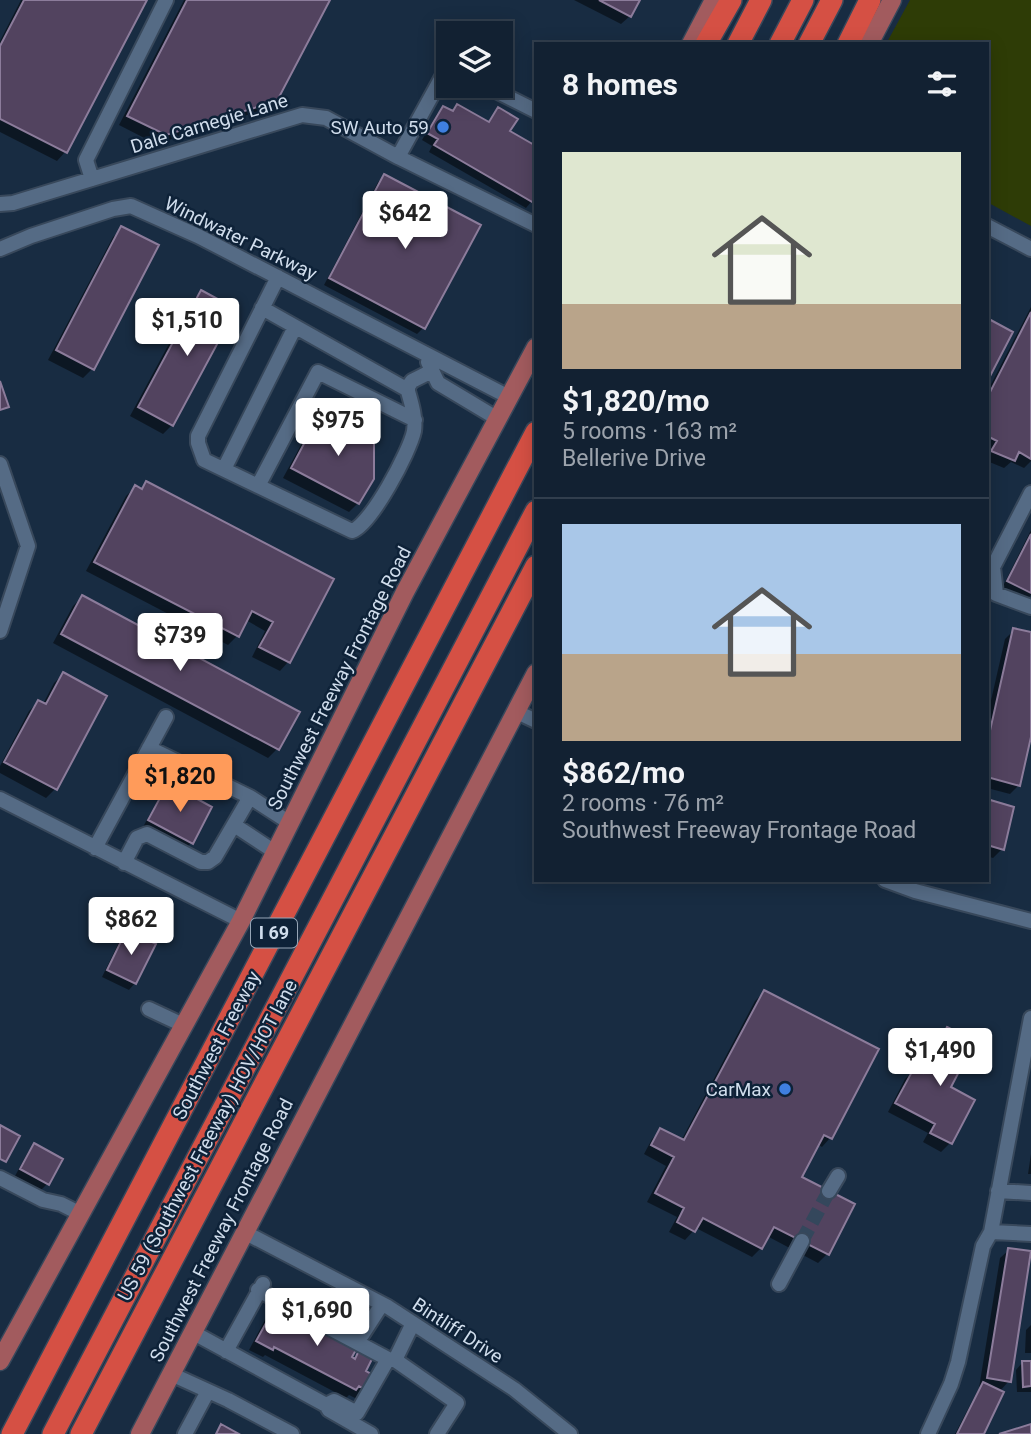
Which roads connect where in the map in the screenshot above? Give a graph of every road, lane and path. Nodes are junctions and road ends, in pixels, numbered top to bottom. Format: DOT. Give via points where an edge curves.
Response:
graph roads {
  1 [pos="166,0"];
  2 [pos="714,0"];
  3 [pos="730,0"];
  4 [pos="761,0"];
  5 [pos="803,0"];
  6 [pos="832,0"];
  7 [pos="870,0"];
  8 [pos="892,0"];
  9 [pos="692,42"];
  10 [pos="707,42"];
  11 [pos="739,42"];
  12 [pos="781,42"];
  13 [pos="810,42"];
  14 [pos="849,42"];
  15 [pos="870,42"];
  16 [pos="436,88"];
  17 [pos="509,98"];
  18 [pos="534,110"];
  19 [pos="398,157"];
  20 [pos="92,179"];
  21 [pos="0,204"];
  22 [pos="534,224"];
  23 [pos="989,227"];
  24 [pos="31,236"];
  25 [pos="0,240"];
  26 [pos="0,249"];
  27 [pos="1031,249"];
  28 [pos="278,277"];
  29 [pos="262,308"];
  30 [pos="295,327"];
  31 [pos="534,350"];
  32 [pos="426,354"];
  33 [pos="432,371"];
  34 [pos="408,390"];
  35 [pos="509,397"];
  36 [pos="498,419"];
  37 [pos="415,420"];
  38 [pos="534,436"];
  39 [pos="0,464"];
  40 [pos="224,469"];
  41 [pos="258,486"];
  42 [pos="1031,493"];
  43 [pos="534,515"];
  44 [pos="534,570"];
  45 [pos="1031,607"];
  46 [pos="0,631"];
  47 [pos="534,677"];
  48 [pos="515,711"];
  49 [pos="166,717"];
  50 [pos="534,720"];
  51 [pos="149,748"];
  52 [pos="250,797"];
  53 [pos="0,799"];
  54 [pos="290,823"];
  55 [pos="234,825"];
  56 [pos="95,848"];
  57 [pos="275,852"];
  58 [pos="124,863"];
  59 [pos="890,882"];
  60 [pos="241,921"];
  61 [pos="1031,921"];
  62 [pos="149,1009"];
  63 [pos="1031,1018"];
  64 [pos="184,1025"];
  65 [pos="838,1176"];
  66 [pos="0,1178"];
  67 [pos="829,1191"];
  68 [pos="998,1191"];
  69 [pos="1031,1193"];
  70 [pos="79,1213"];
  71 [pos="244,1232"];
  72 [pos="991,1232"];
  73 [pos="1031,1234"];
  74 [pos="802,1241"];
  75 [pos="779,1284"];
  76 [pos="258,1290"];
  77 [pos="382,1304"];
  78 [pos="412,1325"];
  79 [pos="192,1332"];
  80 [pos="226,1351"];
  81 [pos="0,1360"];
  82 [pos="170,1374"];
  83 [pos="208,1391"];
  84 [pos="326,1405"];
  85 [pos="12,1434"];
  86 [pos="53,1434"];
  87 [pos="81,1434"];
  88 [pos="139,1434"];
  89 [pos="185,1434"];
  90 [pos="292,1434"];
  91 [pos="372,1434"];
  92 [pos="437,1434"];
  93 [pos="570,1434"];
  94 [pos="928,1434"];
  1 -- 20 [label="street" via="86,160"];
  2 -- 9 [label="main road"];
  3 -- 10 [label="highway"];
  4 -- 11 [label="highway"];
  5 -- 12 [label="highway"];
  6 -- 13 [label="highway"];
  7 -- 14 [label="highway"];
  8 -- 15 [label="main road"];
  16 -- 19 [label="street"];
  17 -- 18 [label="street"];
  19 -- 20 [label="street, Dale Carnegie Lane" via="326,118 302,115"];
  19 -- 22 [label="street, Dale Carnegie Lane"];
  20 -- 21 [label="street, Dale Carnegie Lane"];
  23 -- 27 [label="street"];
  24 -- 25 [label="street, Windwater Parkway"];
  24 -- 26 [label="street, Windwater Parkway"];
  24 -- 28 [label="street, Windwater Parkway" via="131,206"];
  28 -- 29 [label="street"];
  28 -- 32 [label="street, Windwater Parkway"];
  29 -- 30 [label="street"];
  29 -- 40 [label="street" via="198,436 204,460"];
  30 -- 34 [label="street"];
  30 -- 40 [label="street"];
  31 -- 35 [label="main road, Southwest Freeway Frontage Road"];
  32 -- 33 [label="street"];
  32 -- 35 [label="street, Windwater Parkway"];
  33 -- 34 [label="street" via="412,381"];
  33 -- 36 [label="street" via="447,390"];
  34 -- 37 [label="street"];
  35 -- 36 [label="main road, Southwest Freeway Frontage Road"];
  36 -- 54 [label="main road, Southwest Freeway Frontage Road"];
  37 -- 41 [label="street" via="413,435 379,505 358,529 352,531"];
  37 -- 41 [label="street" via="318,372"];
  38 -- 85 [label="highway, Southwest Freeway / I 69"];
  39 -- 46 [label="street" via="28,546"];
  40 -- 41 [label="street"];
  42 -- 45 [label="street" via="993,567 996,594"];
  43 -- 86 [label="highway, US 59 (Southwest Freeway) HOV/HOT lane"];
  44 -- 87 [label="highway"];
  47 -- 48 [label="main road, Southwest Freeway Frontage Road"];
  48 -- 50 [label="street"];
  48 -- 71 [label="main road, Southwest Freeway Frontage Road"];
  49 -- 51 [label="street"];
  51 -- 52 [label="street"];
  51 -- 56 [label="street"];
  52 -- 54 [label="street"];
  52 -- 55 [label="street"];
  53 -- 56 [label="street"];
  54 -- 57 [label="main road, Southwest Freeway Frontage Road"];
  55 -- 57 [label="street"];
  55 -- 58 [label="street" via="208,862 142,834"];
  56 -- 58 [label="street"];
  57 -- 60 [label="main road, Southwest Freeway Frontage Road"];
  58 -- 60 [label="street"];
  59 -- 61 [label="street"];
  60 -- 64 [label="main road, Southwest Freeway Frontage Road"];
  62 -- 64 [label="street"];
  63 -- 68 [label="street"];
  64 -- 70 [label="main road, Southwest Freeway Frontage Road"];
  65 -- 67 [label="street"];
  66 -- 70 [label="street"];
  68 -- 69 [label="street"];
  68 -- 72 [label="street"];
  70 -- 81 [label="main road, Southwest Freeway Frontage Road"];
  71 -- 77 [label="street, Bintliff Drive"];
  71 -- 79 [label="main road, Southwest Freeway Frontage Road"];
  72 -- 73 [label="street"];
  72 -- 94 [label="street" via="983,1246 951,1384"];
  74 -- 75 [label="street"];
  76 -- 77 [label="street" via="262,1284 362,1335"];
  76 -- 80 [label="street"];
  76 -- 84 [label="street" via="388,1359 357,1413 334,1401"];
  77 -- 78 [label="street, Bintliff Drive"];
  78 -- 92 [label="street" via="395,1360 457,1403"];
  78 -- 93 [label="street, Bintliff Drive" via="514,1389"];
  79 -- 80 [label="street"];
  79 -- 82 [label="main road, Southwest Freeway Frontage Road"];
  80 -- 84 [label="street"];
  82 -- 83 [label="street"];
  82 -- 88 [label="main road, Southwest Freeway Frontage Road"];
  83 -- 89 [label="street"];
  83 -- 90 [label="street"];
  84 -- 91 [label="street"];
}
